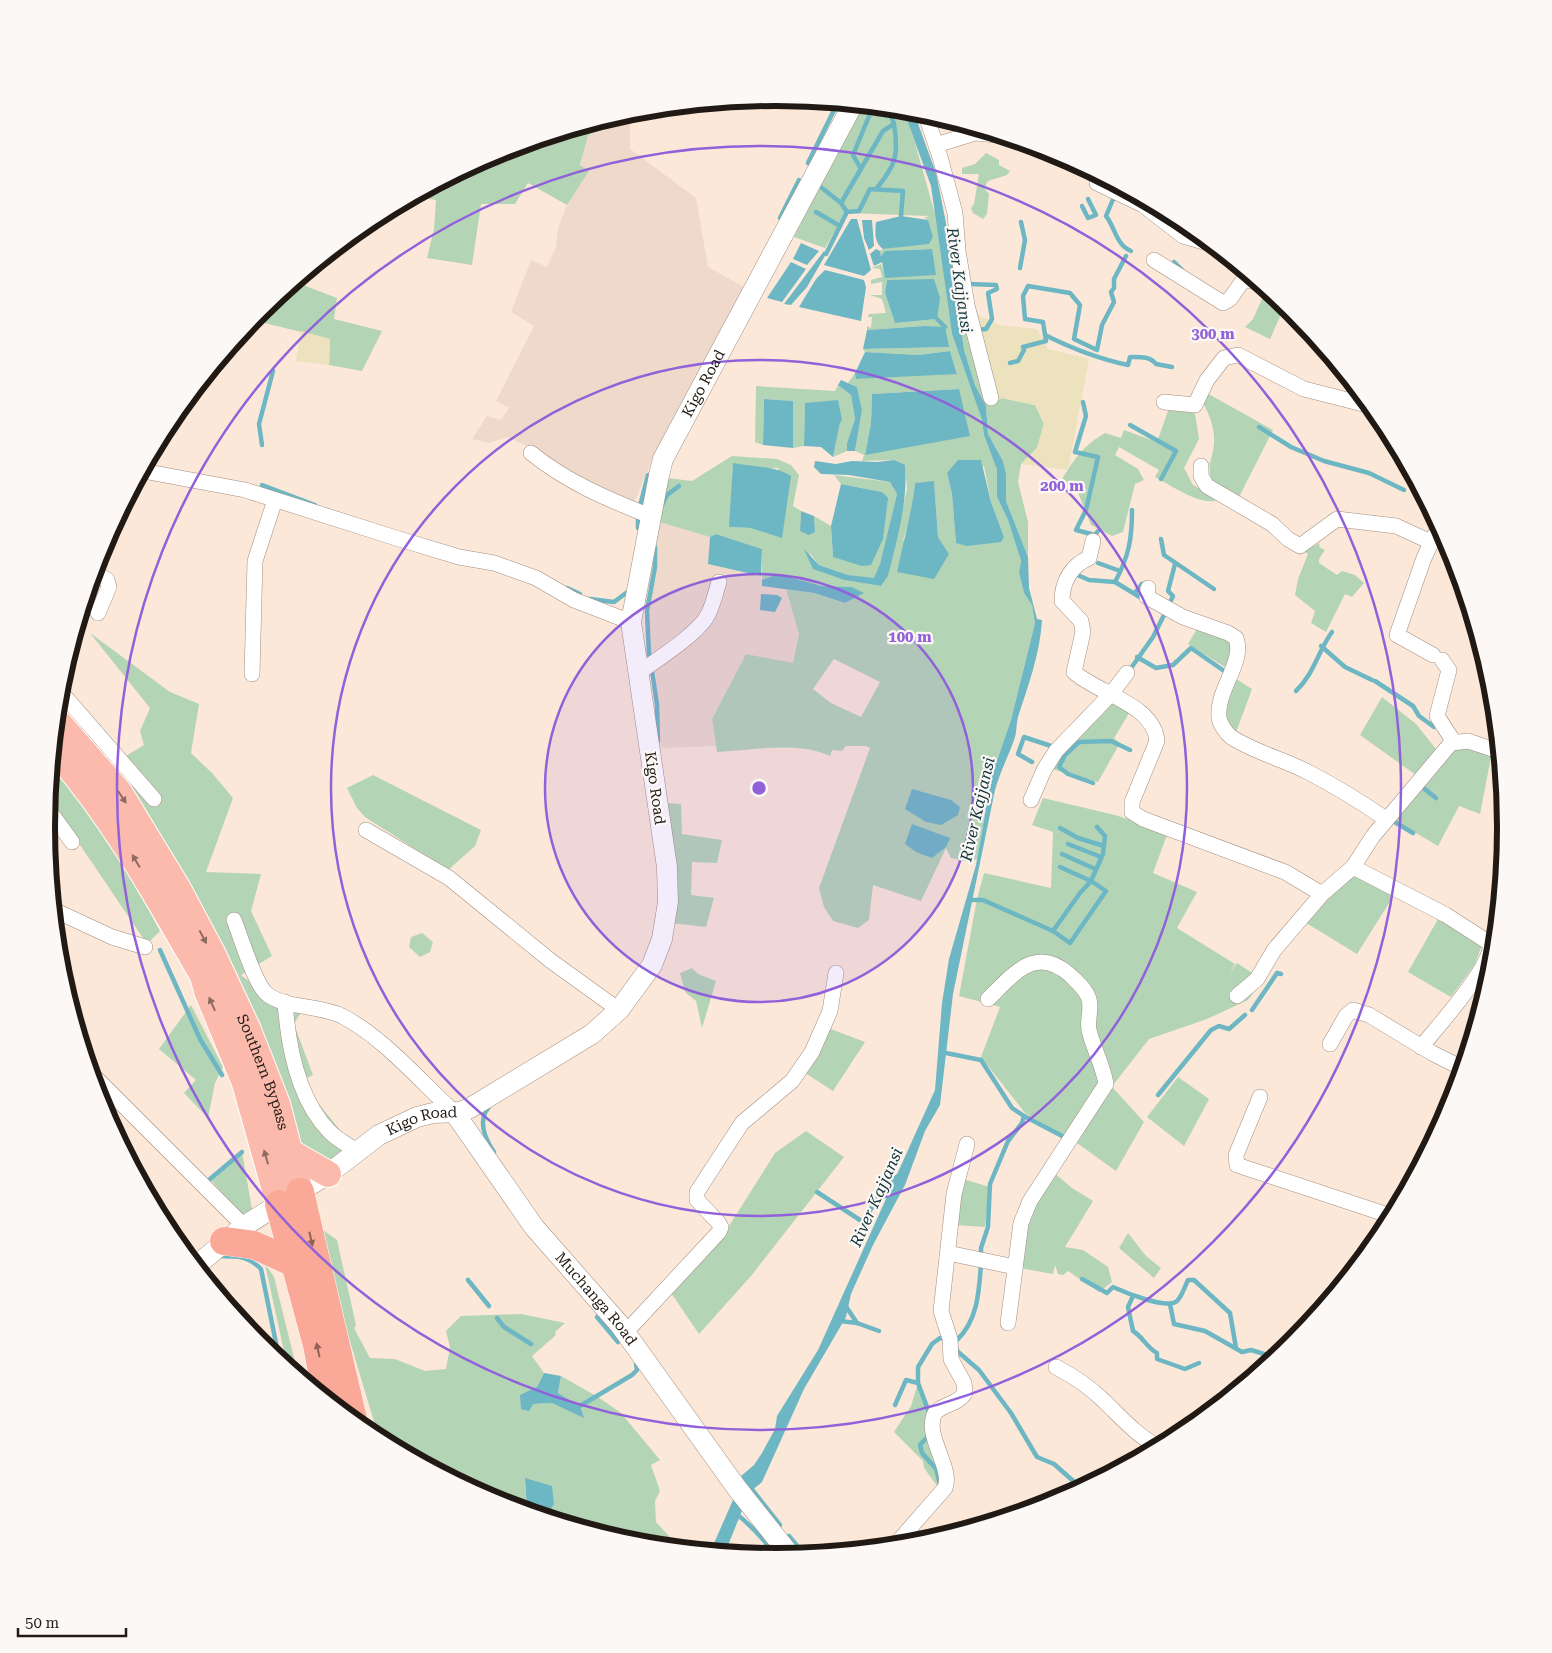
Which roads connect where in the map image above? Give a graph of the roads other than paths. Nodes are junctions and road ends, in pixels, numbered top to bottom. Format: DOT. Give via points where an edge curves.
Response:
graph roads {
  1 [pos="849,110"];
  2 [pos="927,121"];
  3 [pos="974,133"];
  4 [pos="936,145"];
  5 [pos="1097,181"];
  6 [pos="1130,199"];
  7 [pos="1151,211"];
  8 [pos="1194,239"];
  9 [pos="1154,260"];
  10 [pos="1246,279"];
  11 [pos="1353,395"];
  12 [pos="991,398"];
  13 [pos="1164,402"];
  14 [pos="531,452"];
  15 [pos="1201,466"];
  16 [pos="149,472"];
  17 [pos="275,500"];
  18 [pos="650,516"];
  19 [pos="1434,534"];
  20 [pos="1093,541"];
  21 [pos="1430,542"];
  22 [pos="100,576"];
  23 [pos="719,582"];
  24 [pos="1148,588"];
  25 [pos="98,613"];
  26 [pos="631,622"];
  27 [pos="640,672"];
  28 [pos="1127,673"];
  29 [pos="252,674"];
  30 [pos="1111,694"];
  31 [pos="67,699"];
  32 [pos="62,729"];
  33 [pos="1454,742"];
  34 [pos="1492,749"];
  35 [pos="59,752"];
  36 [pos="83,765"];
  37 [pos="154,799"];
  38 [pos="1031,800"];
  39 [pos="55,818"];
  40 [pos="1386,819"];
  41 [pos="366,830"];
  42 [pos="72,842"];
  43 [pos="1353,867"];
  44 [pos="1322,894"];
  45 [pos="60,913"];
  46 [pos="234,920"];
  47 [pos="1488,938"];
  48 [pos="145,948"];
  49 [pos="1483,965"];
  50 [pos="836,972"];
  51 [pos="1237,996"];
  52 [pos="988,999"];
  53 [pos="285,1002"];
  54 [pos="619,1010"];
  55 [pos="1330,1044"];
  56 [pos="1421,1047"];
  57 [pos="1456,1065"];
  58 [pos="105,1088"];
  59 [pos="1260,1097"];
  60 [pos="454,1112"];
  61 [pos="967,1144"];
  62 [pos="357,1151"];
  63 [pos="290,1152"];
  64 [pos="328,1174"];
  65 [pos="289,1198"];
  66 [pos="1383,1213"];
  67 [pos="234,1234"];
  68 [pos="948,1253"];
  69 [pos="201,1261"];
  70 [pos="294,1263"];
  71 [pos="1015,1267"];
  72 [pos="1008,1323"];
  73 [pos="626,1332"];
  74 [pos="1056,1366"];
  75 [pos="344,1404"];
  76 [pos="346,1405"];
  77 [pos="1150,1442"];
  78 [pos="903,1536"];
  79 [pos="784,1548"];
  1 -- 18 [label="street, Kigo Road" via="663,459"];
  2 -- 4 [label="street"];
  3 -- 4 [label="street"];
  4 -- 12 [label="street" via="955,213 968,306"];
  5 -- 6 [label="street"];
  7 -- 8 [label="street" via="1183,236"];
  9 -- 10 [label="street" via="1223,304"];
  11 -- 13 [label="street" via="1304,389 1238,355 1224,358 1207,380 1195,405"];
  14 -- 18 [label="street" via="557,473 602,497"];
  15 -- 21 [label="street" via="1201,476 1207,486 1272,524 1288,540 1300,546 1337,519 1396,526"];
  16 -- 17 [label="street" via="244,490"];
  17 -- 26 [label="street" via="396,538 494,563 536,578 574,600"];
  17 -- 29 [label="street" via="255,561"];
  18 -- 26 [label="street, Kigo Road"];
  19 -- 21 [label="street"];
  20 -- 30 [label="street" via="1089,558 1076,564 1071,572 1062,601 1075,613 1083,632 1074,672"];
  21 -- 33 [label="street" via="1397,635 1437,657 1449,670 1437,716"];
  22 -- 25 [label="street" via="107,580 109,587"];
  23 -- 27 [label="street" via="704,620"];
  24 -- 40 [label="street" via="1148,597 1173,612 1236,638 1238,653 1221,692 1219,709 1219,720 1229,736 1308,772 1353,796"];
  26 -- 27 [label="street, Kigo Road"];
  27 -- 54 [label="street, Kigo Road" via="667,866 668,902 662,940 652,965"];
  28 -- 30 [label="street"];
  30 -- 38 [label="street" via="1056,751"];
  30 -- 44 [label="street" via="1144,715 1156,730 1157,741 1132,802 1132,812 1276,869"];
  31 -- 37 [label="street"];
  32 -- 36 [label="highway"];
  33 -- 34 [label="street" via="1468,741"];
  33 -- 40 [label="street"];
  35 -- 36 [label="highway"];
  36 -- 63 [label="highway, Southern Bypass, one-way" via="119,792 212,953 248,1030 277,1104"];
  65 -- 36 [label="highway, Southern Bypass, one-way" via="203,976"];
  39 -- 42 [label="street"];
  40 -- 43 [label="street"];
  41 -- 54 [label="street" via="449,878"];
  43 -- 44 [label="street"];
  43 -- 47 [label="street"];
  44 -- 51 [label="street" via="1274,950 1257,979"];
  45 -- 48 [label="street"];
  46 -- 53 [label="street" via="260,987 268,995"];
  49 -- 56 [label="street"];
  50 -- 73 [label="street" via="830,1011 812,1052 792,1081 742,1123 697,1192 697,1200 718,1222 719,1232"];
  52 -- 71 [label="street" via="1025,965 1036,961 1063,970 1085,991 1089,1000 1089,1030 1106,1084 1030,1200 1021,1223"];
  53 -- 60 [label="street" via="331,1012 356,1025"];
  53 -- 62 [label="street" via="287,1026 304,1092 312,1109 330,1133"];
  54 -- 60 [label="street, Kigo Road" via="592,1034 470,1108"];
  55 -- 56 [label="street" via="1353,1010 1369,1015"];
  56 -- 57 [label="street"];
  58 -- 67 [label="street"];
  59 -- 66 [label="street" via="1236,1155 1237,1165"];
  60 -- 62 [label="street, Kigo Road" via="417,1117 379,1135"];
  60 -- 73 [label="street, Muchanga Road" via="534,1227"];
  61 -- 68 [label="street" via="954,1194"];
  62 -- 64 [label="street, Kigo Road"];
  63 -- 64 [label="highway"];
  63 -- 65 [label="highway, Southern Bypass"];
  64 -- 65 [label="street, Kigo Road"];
  65 -- 67 [label="street, Kigo Road"];
  65 -- 70 [label="highway, Southern Bypass"];
  65 -- 76 [label="highway, Southern Bypass, one-way"];
  67 -- 69 [label="street, Kigo Road"];
  67 -- 70 [label="highway"];
  68 -- 71 [label="street"];
  68 -- 78 [label="street" via="941,1311 950,1339 951,1359 964,1383 965,1393 958,1401 936,1411 933,1417 936,1448 946,1476 945,1488"];
  75 -- 70 [label="highway, Southern Bypass, one-way" via="317,1345"];
  71 -- 72 [label="street"];
  73 -- 79 [label="street, Muchanga Road" via="736,1487"];
  74 -- 77 [label="street" via="1102,1399 1140,1437"];
}
